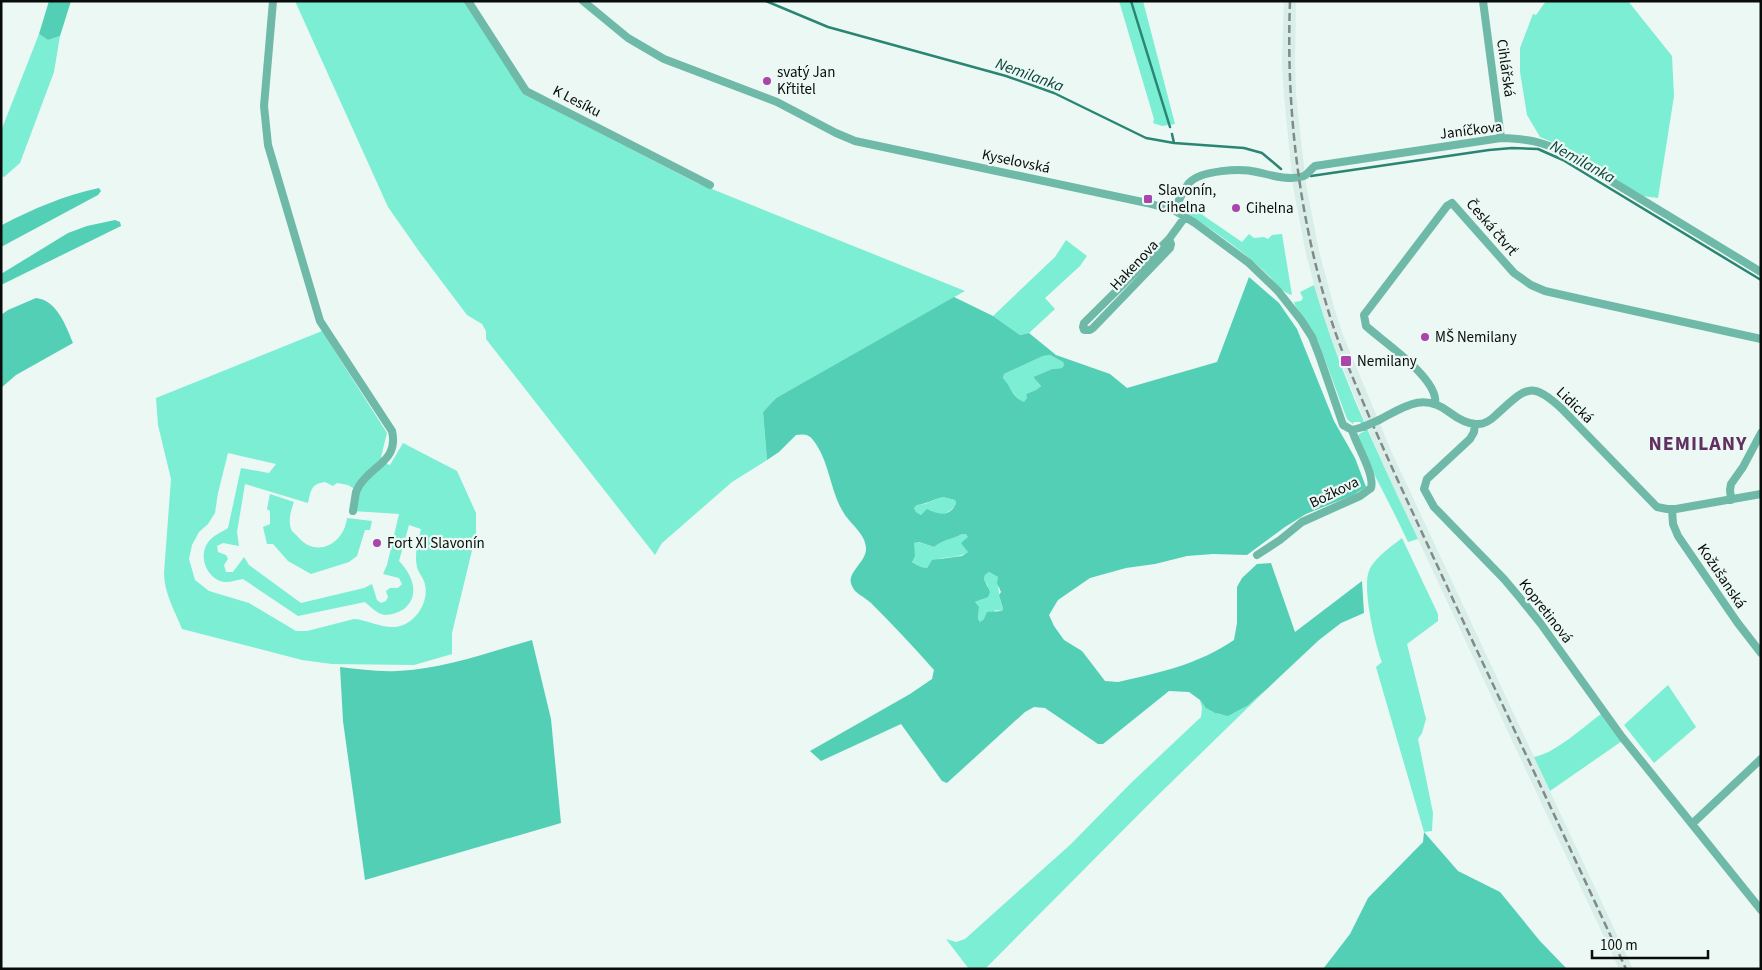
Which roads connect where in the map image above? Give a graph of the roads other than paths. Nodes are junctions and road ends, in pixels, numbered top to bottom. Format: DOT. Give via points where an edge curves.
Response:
graph roads {
  1 [pos="274,1"];
  2 [pos="468,1"];
  3 [pos="584,1"];
  4 [pos="1483,1"];
  5 [pos="1501,138"];
  6 [pos="710,185"];
  7 [pos="1174,210"];
  8 [pos="1186,217"];
  9 [pos="1169,239"];
  10 [pos="1761,272"];
  11 [pos="1761,339"];
  12 [pos="1435,404"];
  13 [pos="1475,424"];
  14 [pos="1352,430"];
  15 [pos="1761,432"];
  16 [pos="1761,494"];
  17 [pos="1731,500"];
  18 [pos="1672,509"];
  19 [pos="353,511"];
  20 [pos="1257,555"];
  21 [pos="1761,653"];
  22 [pos="1761,759"];
  23 [pos="1692,824"];
  24 [pos="1761,910"];
  1 -- 19 [label="street" via="264,106 268,145 320,321 392,431 395,442 386,459 358,486"];
  2 -- 6 [label="street, K Lesíku" via="526,91"];
  3 -- 7 [label="street, Kyselovská" via="623,35 664,60 776,102 855,141"];
  4 -- 5 [label="street, Cihlářská"];
  5 -- 7 [label="street, Janíčkova" via="1315,166 1301,177 1243,170 1204,175 1189,183"];
  5 -- 10 [label="street, Janíčkova" via="1538,141 1566,153"];
  7 -- 8 [label="street, Kyselovská"];
  8 -- 9 [label="street"];
  8 -- 14 [label="street, Kyselovská" via="1254,268 1296,314 1317,349 1342,423"];
  9 -- 9 [label="street, Hakenova" via="1170,248 1093,328 1084,330 1084,323"];
  11 -- 12 [label="street, Česká čtvrť" via="1589,302 1531,285 1514,272 1452,203 1364,315 1366,326 1422,374 1435,396"];
  12 -- 13 [label="street" via="1460,420"];
  12 -- 14 [label="street, bridge" via="1412,404"];
  13 -- 18 [label="street, Lidická" via="1491,419 1524,392 1539,392 1562,409 1654,505"];
  13 -- 23 [label="street, Kopretinová" via="1470,439 1428,477 1424,486 1427,496 1520,598 1622,738"];
  14 -- 20 [label="street, Božkova" via="1372,479 1371,488 1302,522"];
  15 -- 17 [label="street" via="1731,484"];
  16 -- 17 [label="street, Lidická"];
  17 -- 18 [label="street, Lidická"];
  18 -- 21 [label="street, Kožušanská" via="1678,536"];
  22 -- 23 [label="street"];
  23 -- 24 [label="street, Kopretinová"];
}
